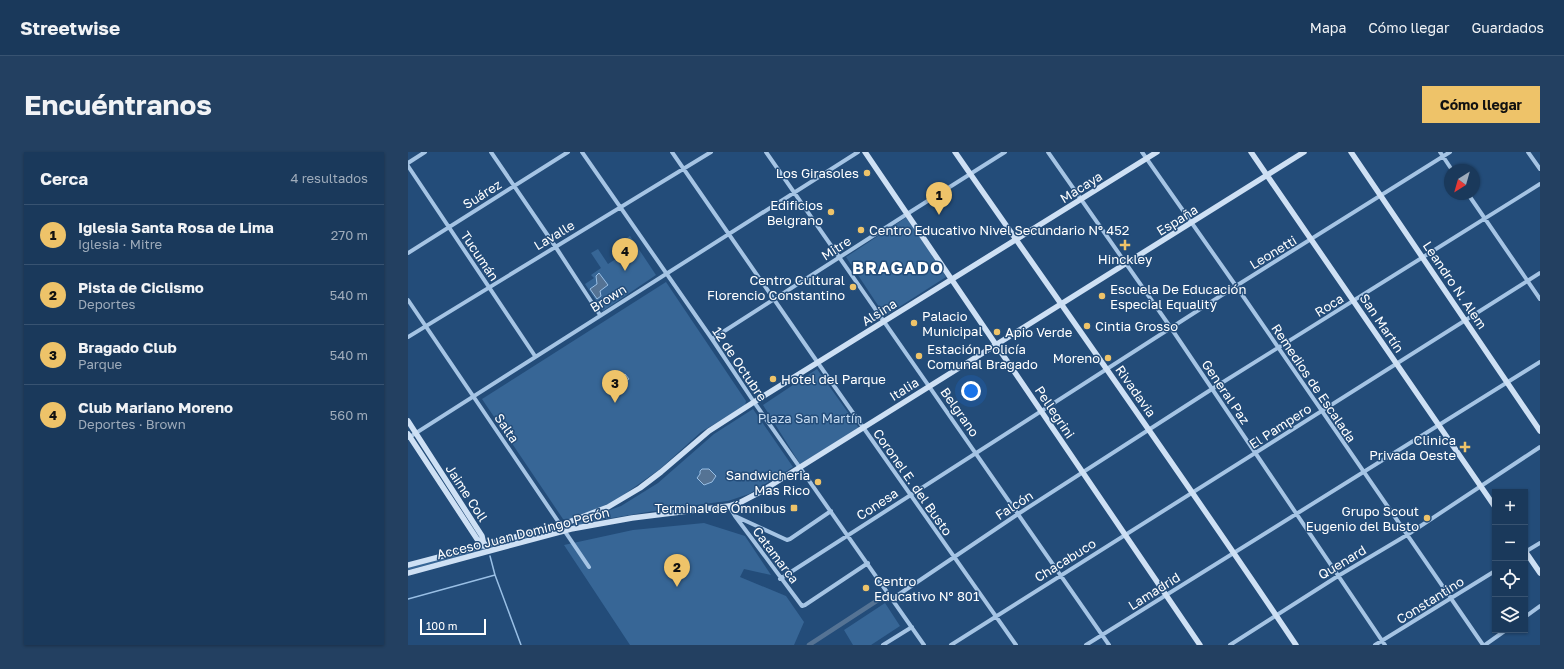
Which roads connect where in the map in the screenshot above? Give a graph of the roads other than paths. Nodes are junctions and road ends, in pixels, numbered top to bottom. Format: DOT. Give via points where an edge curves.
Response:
graph roads {
  1 [pos="426,152"];
  2 [pos="491,152"];
  3 [pos="568,152"];
  4 [pos="582,152"];
  5 [pos="672,152"];
  6 [pos="711,152"];
  7 [pos="766,152"];
  8 [pos="858,152"];
  9 [pos="865,152"];
  10 [pos="955,152"];
  11 [pos="1005,152"];
  12 [pos="1048,152"];
  13 [pos="1142,152"];
  14 [pos="1157,152"];
  15 [pos="1251,152"];
  16 [pos="1304,152"];
  17 [pos="1351,152"];
  18 [pos="1450,152"];
  19 [pos="1528,152"];
  20 [pos="1442,154"];
  21 [pos="1146,159"];
  22 [pos="1448,164"];
  23 [pos="408,165"];
  24 [pos="683,169"];
  25 [pos="1540,169"];
  26 [pos="970,174"];
  27 [pos="1267,176"];
  28 [pos="1540,184"];
  29 [pos="515,185"];
  30 [pos="794,192"];
  31 [pos="1380,195"];
  32 [pos="1082,199"];
  33 [pos="1472,200"];
  34 [pos="619,207"];
  35 [pos="907,214"];
  36 [pos="1484,219"];
  37 [pos="1192,223"];
  38 [pos="448,227"];
  39 [pos="729,233"];
  40 [pos="1017,240"];
  41 [pos="1310,240"];
  42 [pos="555,246"];
  43 [pos="408,253"];
  44 [pos="1422,257"];
  45 [pos="840,258"];
  46 [pos="1126,264"];
  47 [pos="666,273"];
  48 [pos="1540,274"];
  49 [pos="952,280"];
  50 [pos="1528,281"];
  51 [pos="1236,286"];
  52 [pos="489,287"];
  53 [pos="774,299"];
  54 [pos="1540,299"];
  55 [pos="408,300"];
  56 [pos="1354,301"];
  57 [pos="1060,304"];
  58 [pos="600,315"];
  59 [pos="1465,320"];
  60 [pos="884,322"];
  61 [pos="426,326"];
  62 [pos="1171,328"];
  63 [pos="408,337"];
  64 [pos="712,339"];
  65 [pos="995,345"];
  66 [pos="1278,348"];
  67 [pos="536,356"];
  68 [pos="1540,362"];
  69 [pos="818,363"];
  70 [pos="1397,365"];
  71 [pos="1106,369"];
  72 [pos="1507,382"];
  73 [pos="929,386"];
  74 [pos="1212,389"];
  75 [pos="473,396"];
  76 [pos="754,402"];
  77 [pos="1041,410"];
  78 [pos="1321,412"];
  79 [pos="408,421"];
  80 [pos="1438,425"];
  81 [pos="863,428"];
  82 [pos="1149,430"];
  83 [pos="1540,431"];
  84 [pos="416,433"];
  85 [pos="409,436"];
  86 [pos="1540,447"];
  87 [pos="975,452"];
  88 [pos="1255,454"];
  89 [pos="800,467"];
  90 [pos="1364,472"];
  91 [pos="1083,473"];
  92 [pos="1481,486"];
  93 [pos="1192,493"];
  94 [pos="910,494"];
  95 [pos="1492,502"];
  96 [pos="729,506"];
  97 [pos="831,511"];
  98 [pos="1297,512"];
  99 [pos="1018,514"];
  100 [pos="735,516"];
  101 [pos="562,525"];
  102 [pos="566,532"];
  103 [pos="847,534"];
  104 [pos="1125,535"];
  105 [pos="1407,535"];
  106 [pos="1540,543"];
  107 [pos="484,545"];
  108 [pos="1528,549"];
  109 [pos="488,552"];
  110 [pos="1233,553"];
  111 [pos="1528,555"];
  112 [pos="954,556"];
  113 [pos="868,563"];
  114 [pos="408,565"];
  115 [pos="589,567"];
  116 [pos="1540,572"];
  117 [pos="408,573"];
  118 [pos="1492,573"];
  119 [pos="1060,575"];
  120 [pos="1338,576"];
  121 [pos="780,578"];
  122 [pos="1166,595"];
  123 [pos="892,599"];
  124 [pos="1451,599"];
  125 [pos="1540,606"];
  126 [pos="1276,615"];
  127 [pos="1528,615"];
  128 [pos="995,616"];
  129 [pos="912,627"];
  130 [pos="1502,633"];
  131 [pos="1102,635"];
  132 [pos="1384,643"];
  133 [pos="883,645"];
  134 [pos="924,645"];
  135 [pos="950,645"];
  136 [pos="1016,645"];
  137 [pos="1086,645"];
  138 [pos="1109,645"];
  139 [pos="1200,645"];
  140 [pos="1230,645"];
  141 [pos="1296,645"];
  142 [pos="1375,645"];
  143 [pos="1484,645"];
  1 -- 23 [label="street"];
  2 -- 29 [label="street"];
  3 -- 29 [label="street, Suárez"];
  4 -- 34 [label="street, 12 de Octubre"];
  5 -- 24 [label="street, Coronel E. del Busto"];
  6 -- 24 [label="street, Lavalle"];
  7 -- 30 [label="street, Belgrano"];
  8 -- 30 [label="street, Brown"];
  9 -- 35 [label="main road, Pellegrini"];
  10 -- 26 [label="main road, Rivadavia"];
  11 -- 26 [label="street, Mitre"];
  12 -- 32 [label="street, General Paz"];
  13 -- 21 [label="street, Remedios de Escalada"];
  14 -- 21 [label="main road, Macaya"];
  15 -- 27 [label="main road, San Martín"];
  16 -- 27 [label="main road, España"];
  17 -- 31 [label="main road, Leandro N. Alem"];
  18 -- 20 [label="street, Leonetti"];
  19 -- 25 [label="street"];
  20 -- 22 [label="street"];
  20 -- 31 [label="street, Leonetti"];
  21 -- 32 [label="main road, Macaya"];
  21 -- 37 [label="street, Remedios de Escalada"];
  23 -- 38 [label="street, Tucumán"];
  24 -- 34 [label="street, Lavalle"];
  24 -- 39 [label="street, Coronel E. del Busto"];
  26 -- 35 [label="street, Mitre"];
  26 -- 40 [label="main road, Rivadavia"];
  27 -- 37 [label="main road, España"];
  27 -- 41 [label="main road, San Martín"];
  28 -- 36 [label="street, Roca"];
  29 -- 38 [label="street, Suárez"];
  29 -- 42 [label="street"];
  30 -- 39 [label="street, Brown"];
  30 -- 45 [label="street, Belgrano"];
  31 -- 41 [label="street, Leonetti"];
  31 -- 44 [label="main road, Leandro N. Alem"];
  32 -- 40 [label="main road, Macaya"];
  32 -- 46 [label="street, General Paz"];
  33 -- 36 [label="street"];
  34 -- 42 [label="street, Lavalle"];
  34 -- 47 [label="street, 12 de Octubre"];
  35 -- 45 [label="street, Mitre"];
  35 -- 49 [label="main road, Pellegrini"];
  36 -- 44 [label="street, Roca"];
  36 -- 50 [label="street"];
  37 -- 46 [label="main road, España"];
  37 -- 51 [label="street, Remedios de Escalada"];
  38 -- 43 [label="street, Suárez"];
  38 -- 52 [label="street, Tucumán"];
  39 -- 47 [label="street, Brown"];
  39 -- 53 [label="street, Coronel E. del Busto"];
  40 -- 49 [label="main road, Alsina"];
  40 -- 57 [label="main road, Rivadavia"];
  41 -- 51 [label="street, Leonetti"];
  41 -- 56 [label="main road, San Martín"];
  42 -- 52 [label="street, Lavalle"];
  42 -- 58 [label="street"];
  44 -- 56 [label="street, Roca"];
  44 -- 59 [label="main road, Leandro N. Alem"];
  45 -- 53 [label="street, Mitre"];
  45 -- 60 [label="street, Belgrano"];
  46 -- 57 [label="main road, España"];
  46 -- 62 [label="street, General Paz"];
  47 -- 58 [label="street, Brown"];
  47 -- 64 [label="street, 12 de Octubre"];
  48 -- 50 [label="street, El Pampero"];
  49 -- 60 [label="main road, Alsina"];
  49 -- 65 [label="main road, Pellegrini"];
  50 -- 54 [label="street"];
  50 -- 59 [label="street, El Pampero"];
  51 -- 62 [label="street, Leonetti"];
  51 -- 66 [label="street, Remedios de Escalada"];
  52 -- 61 [label="street, Lavalle"];
  52 -- 67 [label="street, Tucumán"];
  53 -- 64 [label="street, Mitre"];
  53 -- 69 [label="street, Coronel E. del Busto"];
  55 -- 61 [label="street, Salta"];
  56 -- 66 [label="street, Roca"];
  56 -- 70 [label="main road, San Martín"];
  57 -- 65 [label="main road, Italia"];
  57 -- 71 [label="main road, Rivadavia"];
  58 -- 67 [label="street, Brown"];
  59 -- 70 [label="street, El Pampero"];
  59 -- 72 [label="main road, Leandro N. Alem"];
  60 -- 69 [label="main road, Alsina"];
  60 -- 73 [label="street, Belgrano"];
  61 -- 63 [label="street, Lavalle"];
  61 -- 75 [label="street, Salta"];
  62 -- 71 [label="street, Leonetti"];
  62 -- 74 [label="street, General Paz"];
  64 -- 76 [label="street, 12 de Octubre"];
  65 -- 73 [label="main road, Italia"];
  65 -- 77 [label="main road, Pellegrini"];
  66 -- 74 [label="street, Roca"];
  66 -- 78 [label="street, Remedios de Escalada"];
  67 -- 75 [label="street, Brown"];
  68 -- 72 [label="street, Lamadrid"];
  69 -- 76 [label="main road, Alsina"];
  69 -- 81 [label="street, Coronel E. del Busto"];
  70 -- 78 [label="street, El Pampero"];
  70 -- 80 [label="main road, San Martín"];
  71 -- 77 [label="street, Conesa"];
  71 -- 82 [label="main road, Rivadavia"];
  72 -- 80 [label="street, Lamadrid"];
  72 -- 83 [label="main road, Leandro N. Alem"];
  73 -- 81 [label="main road, Italia"];
  73 -- 87 [label="street, Belgrano"];
  74 -- 82 [label="street, Roca"];
  74 -- 88 [label="street, General Paz"];
  75 -- 84 [label="street, Brown"];
  75 -- 101 [label="street, Salta"];
  76 -- 89 [label="street, 12 de Octubre"];
  76 -- 101 [label="main road, Acceso Juan Domingo Perón" via="709,431 662,472 629,496"];
  77 -- 87 [label="street, Conesa"];
  77 -- 91 [label="main road, Pellegrini"];
  78 -- 88 [label="street, El Pampero"];
  78 -- 90 [label="street, Remedios de Escalada"];
  79 -- 84 [label="main road, Jaime Coll"];
  80 -- 90 [label="street, Lamadrid"];
  80 -- 92 [label="main road, San Martín"];
  81 -- 89 [label="main road, Italia"];
  81 -- 94 [label="street, Coronel E. del Busto"];
  82 -- 91 [label="street, Falcón"];
  82 -- 93 [label="main road, Rivadavia"];
  84 -- 85 [label="street, Brown"];
  84 -- 107 [label="main road, Jaime Coll" via="482,536"];
  85 -- 107 [label="main road, Jaime Coll" via="477,539"];
  86 -- 92 [label="street, Quenard"];
  87 -- 94 [label="street, Conesa"];
  87 -- 99 [label="street, Belgrano"];
  88 -- 93 [label="street, El Pampero"];
  88 -- 98 [label="street, General Paz"];
  89 -- 96 [label="main road, Acceso Juan Domingo Perón" via="753,496"];
  89 -- 97 [label="street, 12 de Octubre"];
  90 -- 98 [label="street, Lamadrid"];
  90 -- 105 [label="street, Remedios de Escalada"];
  91 -- 99 [label="street, Falcón"];
  91 -- 104 [label="main road, Pellegrini"];
  92 -- 95 [label="main road, San Martín"];
  92 -- 105 [label="street, Quenard"];
  93 -- 104 [label="street, Chacabuco"];
  93 -- 110 [label="main road, Rivadavia"];
  94 -- 103 [label="street, Conesa"];
  94 -- 112 [label="street, Coronel E. del Busto"];
  96 -- 100 [label="street, Catamarca"];
  96 -- 102 [label="main road, Acceso Juan Domingo Perón" via="632,518"];
  97 -- 100 [label="street" via="787,540"];
  97 -- 103 [label="street, 12 de Octubre"];
  98 -- 110 [label="street, Lamadrid"];
  98 -- 120 [label="street, General Paz"];
  99 -- 112 [label="street, Falcón"];
  99 -- 119 [label="street, Belgrano"];
  100 -- 121 [label="street, Catamarca"];
  101 -- 102 [label="street, Salta"];
  101 -- 107 [label="main road, Acceso Juan Domingo Perón"];
  102 -- 109 [label="main road, Acceso Juan Domingo Perón"];
  102 -- 115 [label="street, Salta"];
  103 -- 113 [label="street, 12 de Octubre"];
  103 -- 121 [label="street, Conesa"];
  104 -- 119 [label="street, Chacabuco"];
  104 -- 122 [label="main road, Pellegrini"];
  105 -- 120 [label="street, Quenard"];
  105 -- 124 [label="street, Remedios de Escalada"];
  106 -- 108 [label="street"];
  107 -- 109 [label="main road"];
  107 -- 114 [label="main road, Acceso Juan Domingo Perón"];
  109 -- 117 [label="main road, Acceso Juan Domingo Perón"];
  110 -- 122 [label="street, Lamadrid"];
  110 -- 126 [label="main road, Rivadavia"];
  111 -- 116 [label="main road"];
  112 -- 123 [label="street, Falcón"];
  112 -- 128 [label="street, Coronel E. del Busto"];
  113 -- 121 [label="street, Catamarca" via="802,606"];
  113 -- 123 [label="street, 12 de Octubre"];
  118 -- 124 [label="street, Constantino"];
  119 -- 128 [label="street, Chacabuco"];
  119 -- 131 [label="street, Belgrano"];
  120 -- 126 [label="street, Quenard"];
  120 -- 132 [label="street, General Paz"];
  122 -- 131 [label="street, Lamadrid"];
  122 -- 139 [label="main road, Pellegrini"];
  123 -- 129 [label="street, 12 de Octubre"];
  124 -- 132 [label="street, Constantino"];
  124 -- 143 [label="street, Remedios de Escalada"];
  125 -- 127 [label="street"];
  126 -- 140 [label="street, Quenard"];
  126 -- 141 [label="main road, Rivadavia"];
  128 -- 135 [label="street, Chacabuco"];
  128 -- 136 [label="street, Coronel E. del Busto"];
  129 -- 133 [label="street"];
  129 -- 134 [label="street, 12 de Octubre"];
  130 -- 143 [label="street"];
  131 -- 137 [label="street, Lamadrid"];
  131 -- 138 [label="street, Belgrano"];
  132 -- 142 [label="street, Constantino"];
}
